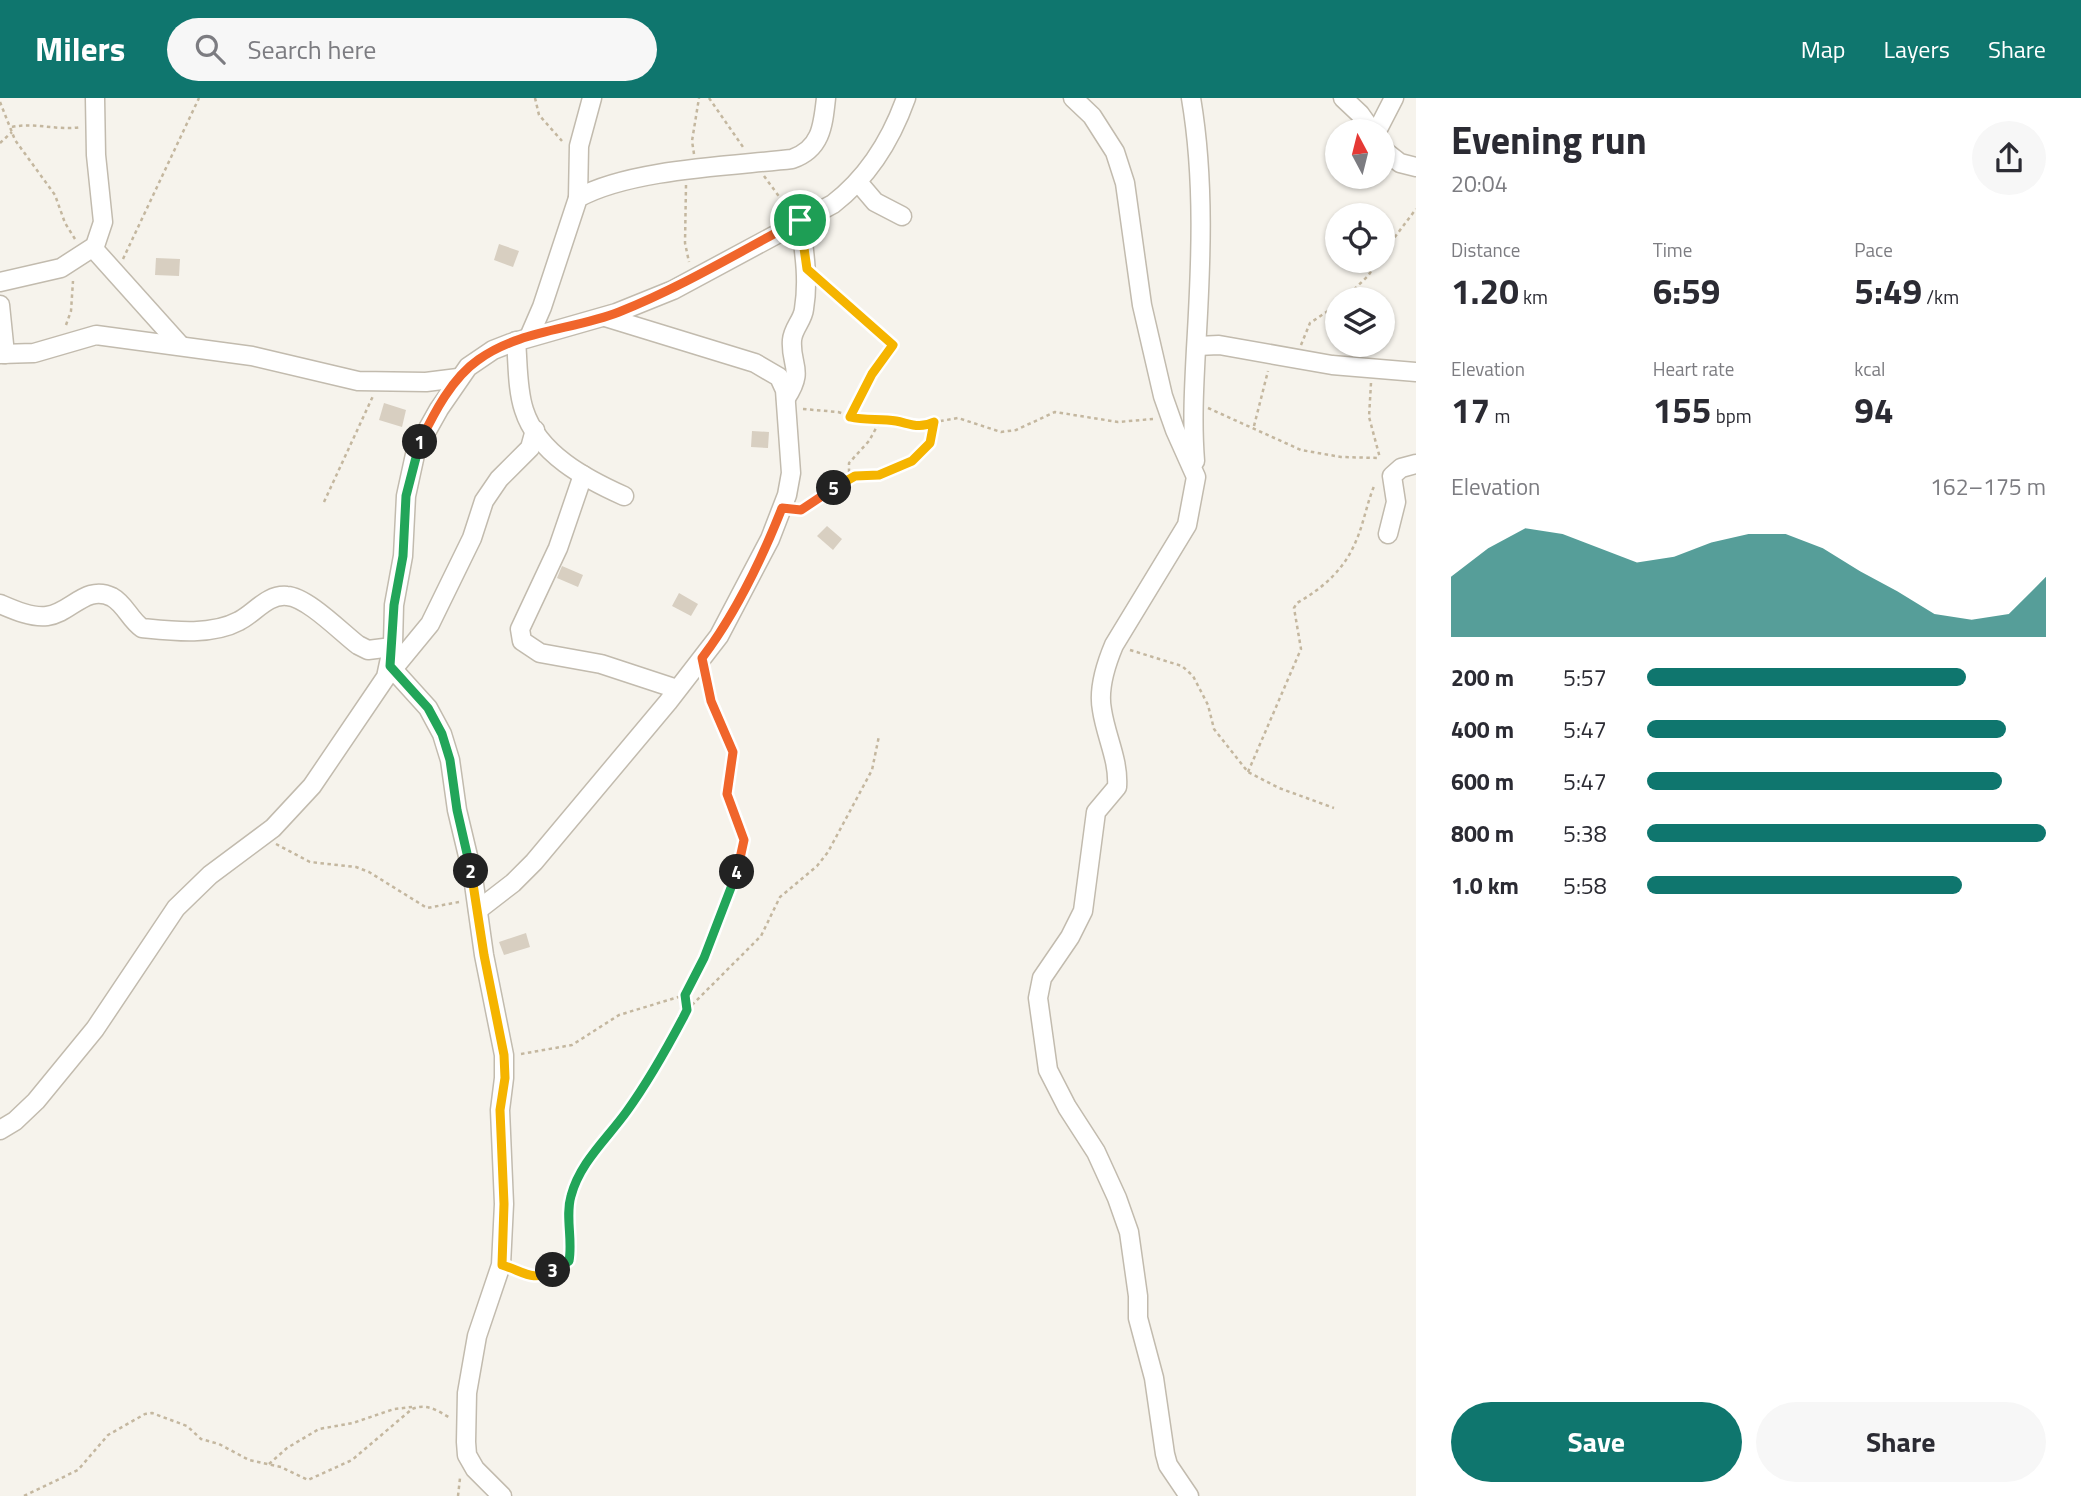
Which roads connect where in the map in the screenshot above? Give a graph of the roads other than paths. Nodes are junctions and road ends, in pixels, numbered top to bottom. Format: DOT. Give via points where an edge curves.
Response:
graph roads {
  1 [pos="95,98"];
  2 [pos="592,98"];
  3 [pos="827,98"];
  4 [pos="906,98"];
  5 [pos="1073,98"];
  6 [pos="1191,98"];
  7 [pos="1343,98"];
  8 [pos="1394,98"];
  9 [pos="1364,119"];
  10 [pos="1382,119"];
  11 [pos="1395,159"];
  12 [pos="1416,167"];
  13 [pos="858,182"];
  14 [pos="578,198"];
  15 [pos="902,216"];
  16 [pos="797,222"];
  17 [pos="90,250"];
  18 [pos="0,282"];
  19 [pos="0,304"];
  20 [pos="604,317"];
  21 [pos="522,339"];
  22 [pos="181,346"];
  23 [pos="1196,346"];
  24 [pos="2,354"];
  25 [pos="1416,372"];
  26 [pos="458,378"];
  27 [pos="787,396"];
  28 [pos="535,430"];
  29 [pos="1416,464"];
  30 [pos="583,475"];
  31 [pos="1196,477"];
  32 [pos="624,496"];
  33 [pos="1388,534"];
  34 [pos="0,604"];
  35 [pos="392,647"];
  36 [pos="391,668"];
  37 [pos="677,690"];
  38 [pos="477,906"];
  39 [pos="0,1130"];
  40 [pos="502,1496"];
  41 [pos="1189,1496"];
  1 -- 17 [label="street" via="103,222"];
  2 -- 14 [label="street" via="578,155"];
  3 -- 14 [label="street" via="817,142 792,159 608,184"];
  4 -- 13 [label="street" via="890,136"];
  5 -- 31 [label="street" via="1092,116 1115,152 1125,183 1142,305 1169,417"];
  6 -- 23 [label="street" via="1201,218"];
  7 -- 9 [label="street"];
  8 -- 10 [label="street"];
  11 -- 12 [label="street"];
  13 -- 15 [label="street" via="875,202"];
  13 -- 16 [label="street" via="833,204"];
  14 -- 21 [label="street" via="542,307"];
  16 -- 20 [label="street" via="693,279"];
  16 -- 27 [label="street" via="807,269 804,309 792,339 796,380"];
  17 -- 18 [label="street" via="66,265"];
  17 -- 22 [label="street"];
  19 -- 24 [label="street"];
  20 -- 21 [label="street"];
  20 -- 27 [label="street" via="755,362 779,377"];
  21 -- 26 [label="street" via="480,358"];
  21 -- 28 [label="street" via="524,409"];
  22 -- 24 [label="street" via="96,335 34,353"];
  22 -- 26 [label="street" via="288,362 336,377 378,383"];
  23 -- 25 [label="street" via="1219,345 1294,359"];
  23 -- 31 [label="street" via="1192,401"];
  26 -- 35 [label="street" via="425,431 410,474"];
  27 -- 37 [label="street" via="791,473 782,508 719,636"];
  28 -- 30 [label="street" via="563,462"];
  28 -- 36 [label="street" via="530,448 484,501 472,538 430,624"];
  29 -- 33 [label="street" via="1385,477 1396,502"];
  30 -- 32 [label="street"];
  30 -- 37 [label="street" via="558,548 520,629 522,641 540,653 601,664"];
  31 -- 41 [label="street" via="1187,525 1108,660 1101,706 1117,765 1118,787 1096,812 1083,911 1042,978 1038,999 1048,1070 1096,1152 1129,1232 1138,1318 1154,1378 1165,1454"];
  34 -- 35 [label="street" via="48,616 96,593 118,601 142,628 187,631 219,628 276,597 288,596 302,601 368,650"];
  35 -- 36 [label="street"];
  36 -- 38 [label="street" via="428,708 442,734"];
  36 -- 39 [label="street" via="312,786 176,908 95,1029 36,1101"];
  37 -- 38 [label="street" via="534,862 513,883"];
  38 -- 40 [label="street" via="504,1055 500,1110 504,1204 502,1265 477,1336 467,1393 467,1455"];
}
